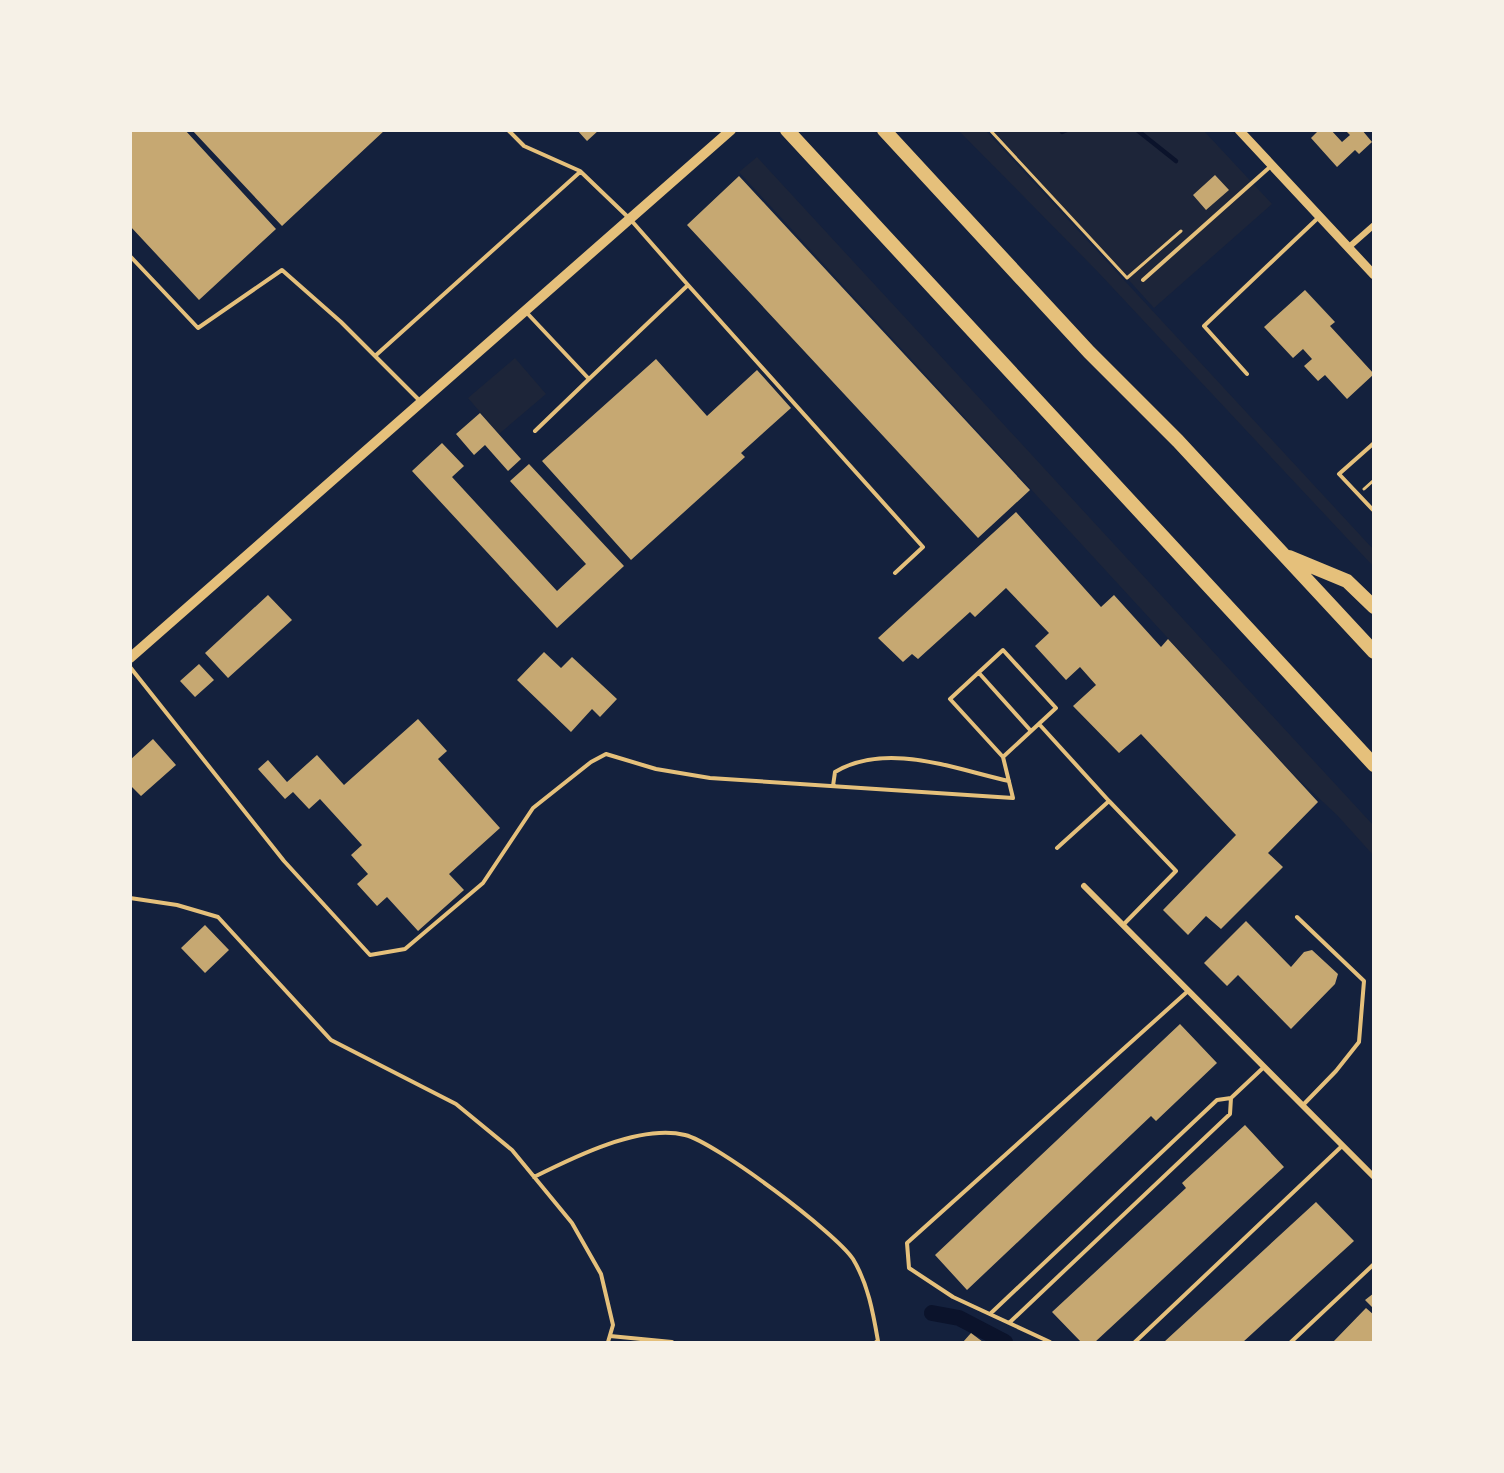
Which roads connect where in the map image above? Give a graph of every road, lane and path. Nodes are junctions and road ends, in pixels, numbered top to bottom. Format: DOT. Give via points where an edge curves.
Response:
graph roads {
  1 [pos="508,130"];
  2 [pos="731,130"];
  3 [pos="884,130"];
  4 [pos="990,130"];
  5 [pos="1239,130"];
  6 [pos="790,133"];
  7 [pos="1272,165"];
  8 [pos="580,171"];
  9 [pos="1320,216"];
  10 [pos="630,219"];
  11 [pos="1188,225"];
  12 [pos="1374,225"];
  13 [pos="1349,247"];
  14 [pos="130,256"];
  15 [pos="1374,274"];
  16 [pos="1143,280"];
  17 [pos="688,285"];
  18 [pos="526,311"];
  19 [pos="375,356"];
  20 [pos="1247,374"];
  21 [pos="589,379"];
  22 [pos="422,402"];
  23 [pos="535,431"];
  24 [pos="1374,443"];
  25 [pos="1374,480"];
  26 [pos="1364,489"];
  27 [pos="1374,511"];
  28 [pos="1285,555"];
  29 [pos="895,573"];
  30 [pos="1374,607"];
  31 [pos="1374,652"];
  32 [pos="130,658"];
  33 [pos="130,667"];
  34 [pos="979,673"];
  35 [pos="1039,724"];
  36 [pos="1031,731"];
  37 [pos="1003,757"];
  38 [pos="1374,765"];
  39 [pos="1009,781"];
  40 [pos="833,786"];
  41 [pos="1109,801"];
  42 [pos="1057,848"];
  43 [pos="1084,886"];
  44 [pos="130,898"];
  45 [pos="1297,917"];
  46 [pos="1123,925"];
  47 [pos="1189,991"];
  48 [pos="1264,1067"];
  49 [pos="1231,1098"];
  50 [pos="1302,1106"];
  51 [pos="1342,1146"];
  52 [pos="534,1177"];
  53 [pos="1374,1177"];
  54 [pos="1374,1264"];
  55 [pos="990,1314"];
  56 [pos="1008,1323"];
  57 [pos="610,1336"];
  58 [pos="608,1342"];
  59 [pos="672,1342"];
  60 [pos="876,1342"];
  61 [pos="1050,1342"];
  62 [pos="1135,1342"];
  63 [pos="1291,1342"];
  1 -- 8 [label="lane" via="524,146"];
  2 -- 10 [label="main road"];
  3 -- 28 [label="highway" via="1089,352"];
  4 -- 11 [label="path" via="1127,278"];
  5 -- 7 [label="street"];
  6 -- 38 [label="highway"];
  7 -- 9 [label="street"];
  7 -- 16 [label="lane"];
  8 -- 10 [label="lane"];
  8 -- 19 [label="lane"];
  9 -- 13 [label="street"];
  9 -- 20 [label="lane" via="1204,326"];
  10 -- 17 [label="lane"];
  10 -- 18 [label="main road"];
  12 -- 13 [label="street"];
  13 -- 15 [label="street"];
  14 -- 19 [label="lane" via="198,328 282,270"];
  17 -- 21 [label="lane"];
  17 -- 29 [label="lane" via="923,547"];
  18 -- 21 [label="lane"];
  18 -- 22 [label="main road"];
  19 -- 22 [label="lane"];
  21 -- 23 [label="lane"];
  22 -- 32 [label="main road"];
  24 -- 27 [label="lane" via="1339,474"];
  25 -- 26 [label="path"];
  28 -- 30 [label="highway" via="1347,581"];
  28 -- 31 [label="highway"];
  33 -- 40 [label="lane" via="284,861 370,955 405,949 474,891 533,808 606,754 656,769 710,778"];
  34 -- 35 [label="lane" via="1003,650 1056,708"];
  34 -- 36 [label="lane"];
  34 -- 37 [label="lane" via="950,699"];
  35 -- 36 [label="lane"];
  35 -- 41 [label="lane"];
  36 -- 37 [label="lane"];
  37 -- 39 [label="lane"];
  39 -- 40 [label="lane" via="887,757 853,761 835,772"];
  39 -- 40 [label="lane" via="1013,798"];
  41 -- 42 [label="lane"];
  41 -- 46 [label="lane" via="1176,871"];
  43 -- 46 [label="street"];
  44 -- 52 [label="lane" via="218,917 331,1040 456,1104 512,1150"];
  45 -- 50 [label="lane" via="1364,981 1359,1042"];
  46 -- 47 [label="street"];
  47 -- 48 [label="street"];
  47 -- 55 [label="lane" via="907,1243 909,1268 953,1297"];
  48 -- 49 [label="lane"];
  48 -- 50 [label="street"];
  49 -- 55 [label="lane" via="1217,1100"];
  49 -- 56 [label="lane" via="1230,1114"];
  50 -- 51 [label="street"];
  51 -- 53 [label="street"];
  51 -- 62 [label="lane"];
  52 -- 57 [label="lane" via="572,1223 601,1274 613,1325"];
  52 -- 60 [label="lane" via="578,1155 649,1134 686,1135 802,1210 852,1257 871,1300"];
  54 -- 63 [label="lane"];
  55 -- 56 [label="lane"];
  56 -- 61 [label="lane"];
  57 -- 58 [label="lane"];
  57 -- 59 [label="lane"];
}
